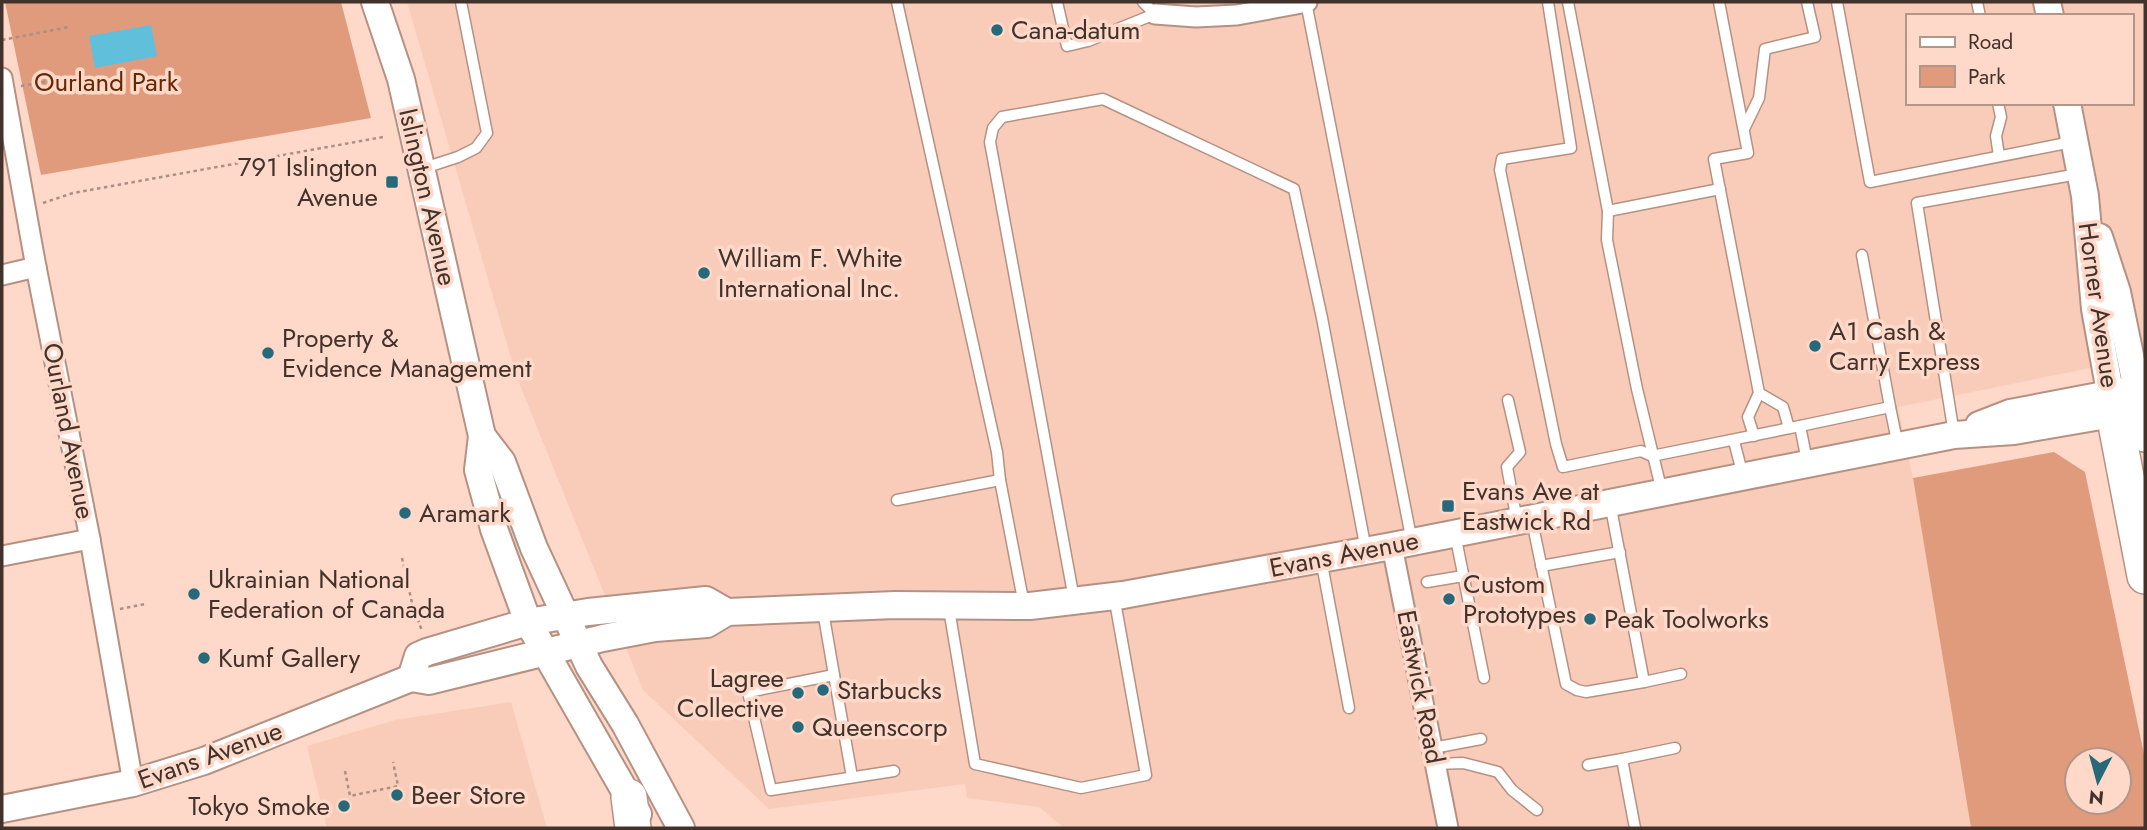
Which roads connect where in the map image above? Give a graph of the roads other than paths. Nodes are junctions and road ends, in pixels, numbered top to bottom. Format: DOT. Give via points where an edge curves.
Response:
graph roads {
  1 [pos="375,2"];
  2 [pos="461,2"];
  3 [pos="897,2"];
  4 [pos="1058,2"];
  5 [pos="1306,2"];
  6 [pos="1548,2"];
  7 [pos="1568,2"];
  8 [pos="1719,2"];
  9 [pos="1807,2"];
  10 [pos="1837,2"];
  11 [pos="1149,8"];
  12 [pos="3,84"];
  13 [pos="1998,105"];
  14 [pos="2067,105"];
  15 [pos="1743,129"];
  16 [pos="2074,142"];
  17 [pos="1999,156"];
  18 [pos="421,169"];
  19 [pos="2083,185"];
  20 [pos="1720,189"];
  21 [pos="1608,211"];
  22 [pos="1861,255"];
  23 [pos="36,267"];
  24 [pos="2,275"];
  25 [pos="1759,393"];
  26 [pos="1508,400"];
  27 [pos="2134,405"];
  28 [pos="1890,407"];
  29 [pos="1800,426"];
  30 [pos="1789,428"];
  31 [pos="1955,435"];
  32 [pos="482,436"];
  33 [pos="1754,436"];
  34 [pos="1734,440"];
  35 [pos="1898,446"];
  36 [pos="1652,456"];
  37 [pos="1808,464"];
  38 [pos="1743,476"];
  39 [pos="1000,480"];
  40 [pos="1662,492"];
  41 [pos="897,500"];
  42 [pos="1610,503"];
  43 [pos="1524,520"];
  44 [pos="1455,534"];
  45 [pos="90,539"];
  46 [pos="1390,546"];
  47 [pos="1620,552"];
  48 [pos="2,556"];
  49 [pos="1321,559"];
  50 [pos="1541,566"];
  51 [pos="1463,576"];
  52 [pos="2145,576"];
  53 [pos="1427,582"];
  54 [pos="1114,596"];
  55 [pos="1074,600"];
  56 [pos="948,605"];
  57 [pos="1024,606"];
  58 [pos="822,607"];
  59 [pos="727,611"];
  60 [pos="565,615"];
  61 [pos="528,622"];
  62 [pos="579,643"];
  63 [pos="545,651"];
  64 [pos="1681,674"];
  65 [pos="834,675"];
  66 [pos="411,678"];
  67 [pos="1484,678"];
  68 [pos="1644,682"];
  69 [pos="1349,708"];
  70 [pos="1481,739"];
  71 [pos="1675,748"];
  72 [pos="1435,756"];
  73 [pos="1622,759"];
  74 [pos="1588,765"];
  75 [pos="894,771"];
  76 [pos="852,777"];
  77 [pos="132,783"];
  78 [pos="2,809"];
  79 [pos="1537,810"];
  80 [pos="631,813"];
  81 [pos="646,828"];
  82 [pos="681,828"];
  83 [pos="1448,828"];
  84 [pos="1635,828"];
  1 -- 18 [label="main road, Islington Avenue" via="401,79"];
  2 -- 18 [label="lane" via="486,133 476,148"];
  3 -- 39 [label="lane"];
  4 -- 11 [label="lane" via="1067,46 1088,41"];
  5 -- 11 [label="street" via="1237,15 1196,17"];
  5 -- 46 [label="lane"];
  6 -- 36 [label="lane" via="1571,148 1502,159 1500,170 1556,444 1563,467 1642,451"];
  7 -- 21 [label="lane"];
  8 -- 15 [label="lane"];
  9 -- 15 [label="lane" via="1815,37 1765,48 1759,98"];
  10 -- 17 [label="lane" via="1870,181"];
  12 -- 23 [label="street, Ourland Avenue"];
  13 -- 17 [label="lane"];
  14 -- 16 [label="main road, Horner Avenue"];
  15 -- 20 [label="lane" via="1748,153 1714,159"];
  16 -- 17 [label="lane"];
  16 -- 19 [label="main road, Horner Avenue"];
  18 -- 32 [label="main road, Islington Avenue"];
  19 -- 27 [label="main road, Horner Avenue" via="2095,309"];
  19 -- 31 [label="lane" via="1917,203"];
  20 -- 21 [label="lane"];
  20 -- 25 [label="lane"];
  21 -- 36 [label="lane" via="1607,240"];
  22 -- 28 [label="lane"];
  23 -- 24 [label="street"];
  23 -- 45 [label="street, Ourland Avenue"];
  25 -- 30 [label="lane" via="1783,407"];
  25 -- 33 [label="lane" via="1748,417"];
  26 -- 43 [label="lane" via="1520,452 1507,467"];
  27 -- 31 [label="main road, Evans Avenue" via="2014,431"];
  27 -- 52 [label="highway"];
  28 -- 29 [label="lane"];
  28 -- 35 [label="lane"];
  29 -- 30 [label="lane"];
  29 -- 37 [label="lane"];
  30 -- 33 [label="lane"];
  31 -- 35 [label="main road, Evans Avenue"];
  32 -- 60 [label="main road, Islington Avenue" via="502,462"];
  32 -- 61 [label="main road, Islington Avenue" via="478,470"];
  33 -- 34 [label="lane"];
  34 -- 36 [label="lane"];
  34 -- 38 [label="lane"];
  35 -- 37 [label="main road, Evans Avenue"];
  36 -- 40 [label="lane"];
  37 -- 38 [label="main road, Evans Avenue"];
  38 -- 40 [label="main road, Evans Avenue"];
  39 -- 41 [label="lane"];
  39 -- 57 [label="lane"];
  40 -- 42 [label="main road, Evans Avenue"];
  42 -- 43 [label="main road, Evans Avenue"];
  42 -- 47 [label="lane"];
  43 -- 44 [label="main road, Evans Avenue"];
  43 -- 50 [label="lane"];
  44 -- 46 [label="main road, Evans Avenue"];
  44 -- 51 [label="lane"];
  45 -- 48 [label="street"];
  45 -- 77 [label="street, Ourland Avenue"];
  46 -- 49 [label="main road, Evans Avenue"];
  46 -- 55 [label="lane" via="1325,331 1294,189 1103,99 1002,117 990,142"];
  46 -- 72 [label="street, Eastwick Road"];
  47 -- 50 [label="lane"];
  47 -- 68 [label="lane"];
  49 -- 54 [label="main road, Evans Avenue"];
  49 -- 69 [label="lane"];
  50 -- 68 [label="lane" via="1566,684 1586,692"];
  51 -- 53 [label="lane"];
  51 -- 67 [label="lane"];
  54 -- 55 [label="main road, Evans Avenue"];
  54 -- 56 [label="lane" via="1146,775 1081,788 975,764"];
  55 -- 57 [label="main road, Evans Avenue"];
  56 -- 57 [label="main road, Evans Avenue"];
  56 -- 58 [label="main road, Evans Avenue"];
  58 -- 59 [label="main road, Evans Avenue"];
  58 -- 65 [label="lane"];
  59 -- 60 [label="main road, Evans Avenue" via="706,600"];
  59 -- 62 [label="main road, Evans Avenue" via="707,624 655,628"];
  60 -- 61 [label="main road, Evans Avenue"];
  60 -- 62 [label="main road, Islington Avenue"];
  61 -- 63 [label="main road, Islington Avenue"];
  61 -- 66 [label="main road, Evans Avenue" via="418,656"];
  62 -- 63 [label="main road, Evans Avenue"];
  62 -- 82 [label="main road, Islington Avenue"];
  63 -- 66 [label="main road, Evans Avenue" via="429,681"];
  63 -- 80 [label="main road, Islington Avenue"];
  64 -- 68 [label="lane"];
  65 -- 76 [label="lane"];
  65 -- 76 [label="lane" via="748,692 771,790"];
  66 -- 77 [label="main road, Evans Avenue" via="204,761"];
  70 -- 72 [label="lane"];
  71 -- 73 [label="lane"];
  72 -- 79 [label="lane" via="1498,772"];
  72 -- 83 [label="street, Eastwick Road"];
  73 -- 74 [label="lane"];
  73 -- 84 [label="lane"];
  75 -- 76 [label="lane"];
  77 -- 78 [label="main road, Evans Avenue"];
  80 -- 81 [label="main road, Islington Avenue"];
}
